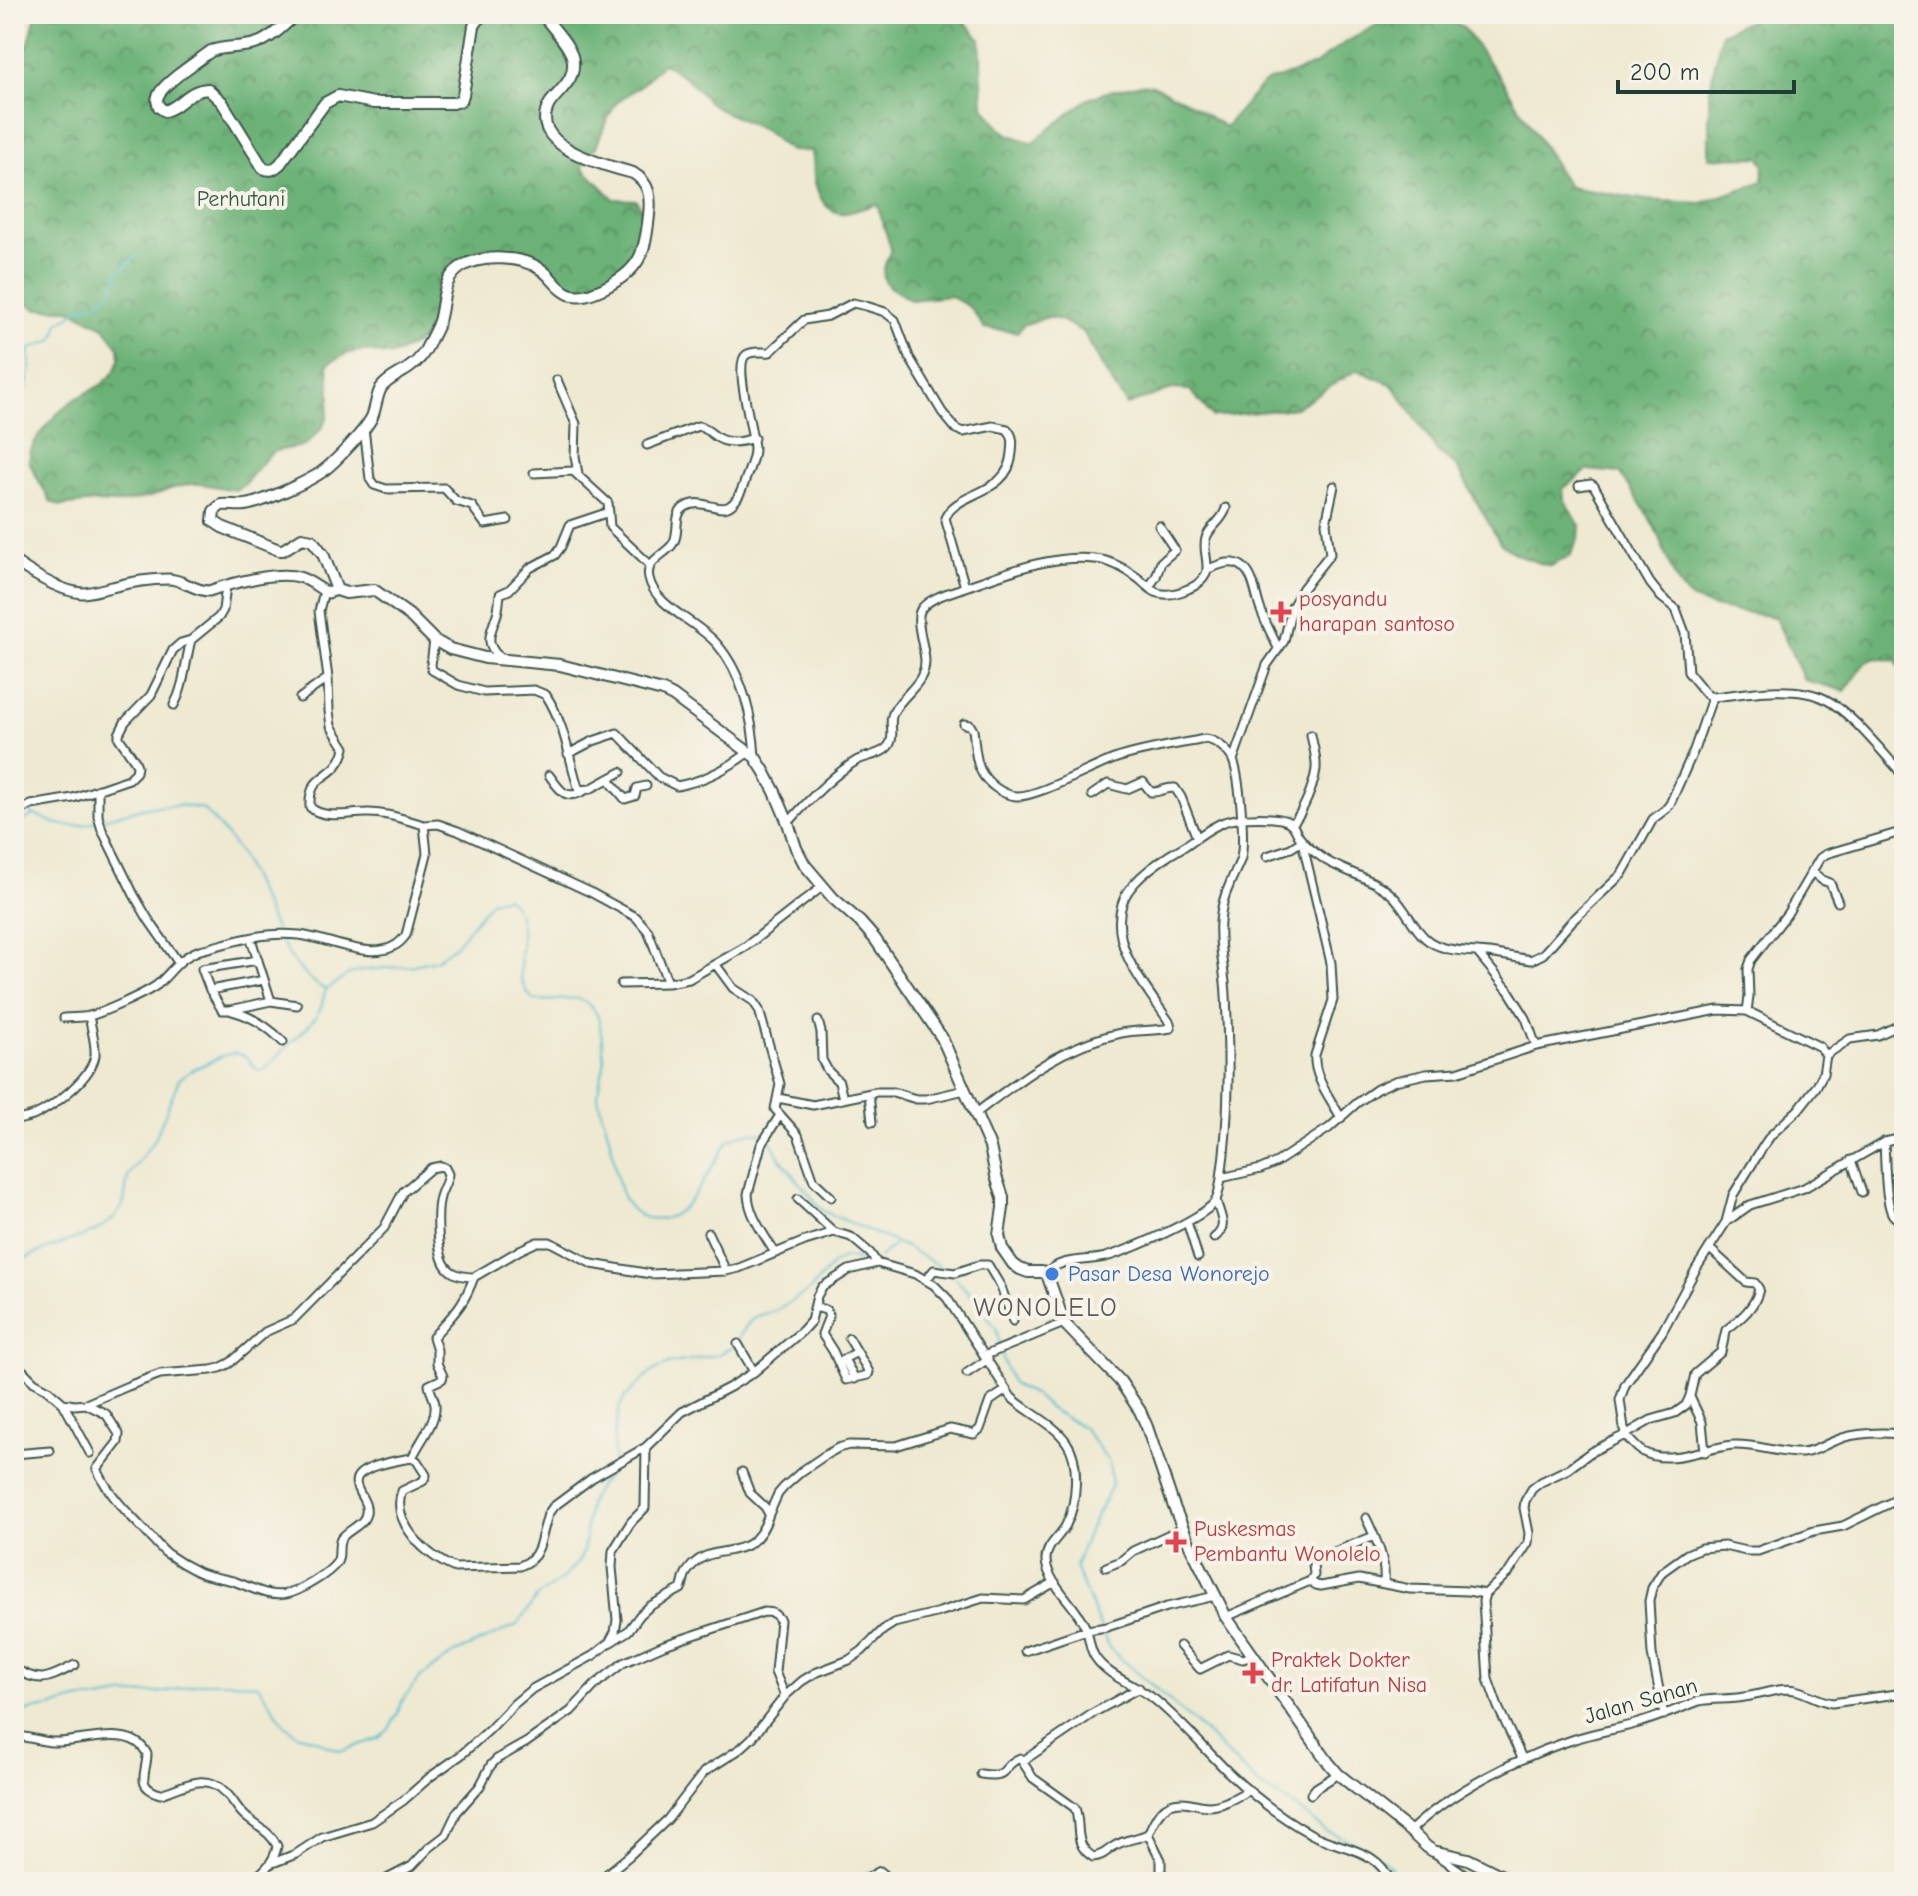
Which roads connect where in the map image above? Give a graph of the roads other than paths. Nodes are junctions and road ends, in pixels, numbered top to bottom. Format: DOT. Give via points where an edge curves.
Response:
graph roads {
  1 [pos="296,14"];
  2 [pos="482,14"];
  3 [pos="542,14"];
  4 [pos="557,380"];
  5 [pos="364,428"];
  6 [pos="754,438"];
  7 [pos="647,445"];
  8 [pos="534,473"];
  9 [pos="578,474"];
  10 [pos="1334,486"];
  11 [pos="1579,486"];
  12 [pos="1226,508"];
  13 [pos="609,512"];
  14 [pos="508,520"];
  15 [pos="1159,526"];
  16 [pos="14,561"];
  17 [pos="650,565"];
  18 [pos="1208,569"];
  19 [pos="226,586"];
  20 [pos="965,587"];
  21 [pos="1149,587"];
  22 [pos="337,590"];
  23 [pos="324,591"];
  24 [pos="191,640"];
  25 [pos="434,640"];
  26 [pos="1278,648"];
  27 [pos="501,660"];
  28 [pos="328,678"];
  29 [pos="1714,697"];
  30 [pos="300,698"];
  31 [pos="174,705"];
  32 [pos="964,724"];
  33 [pos="1311,735"];
  34 [pos="568,754"];
  35 [pos="752,755"];
  36 [pos="1233,760"];
  37 [pos="621,772"];
  38 [pos="549,775"];
  39 [pos="1904,778"];
  40 [pos="608,779"];
  41 [pos="646,786"];
  42 [pos="98,789"];
  43 [pos="584,791"];
  44 [pos="1092,795"];
  45 [pos="14,814"];
  46 [pos="1241,819"];
  47 [pos="788,823"];
  48 [pos="1292,824"];
  49 [pos="424,825"];
  50 [pos="1904,831"];
  51 [pos="1197,838"];
  52 [pos="1302,841"];
  53 [pos="1267,856"];
  54 [pos="1811,871"];
  55 [pos="823,886"];
  56 [pos="1838,902"];
  57 [pos="251,939"];
  58 [pos="1477,952"];
  59 [pos="258,960"];
  60 [pos="178,962"];
  61 [pos="716,965"];
  62 [pos="264,980"];
  63 [pos="668,983"];
  64 [pos="621,984"];
  65 [pos="210,990"];
  66 [pos="271,1001"];
  67 [pos="297,1005"];
  68 [pos="230,1010"];
  69 [pos="1747,1011"];
  70 [pos="89,1016"];
  71 [pos="64,1018"];
  72 [pos="818,1021"];
  73 [pos="1904,1023"];
  74 [pos="283,1042"];
  75 [pos="1536,1046"];
  76 [pos="1826,1055"];
  77 [pos="965,1090"];
  78 [pos="869,1094"];
  79 [pos="778,1098"];
  80 [pos="843,1099"];
  81 [pos="975,1114"];
  82 [pos="780,1115"];
  83 [pos="1341,1118"];
  84 [pos="14,1121"];
  85 [pos="872,1122"];
  86 [pos="1904,1138"];
  87 [pos="1884,1142"];
  88 [pos="1851,1160"];
  89 [pos="1221,1178"];
  90 [pos="1862,1192"];
  91 [pos="831,1197"];
  92 [pos="798,1199"];
  93 [pos="1216,1200"];
  94 [pos="1187,1222"];
  95 [pos="1726,1222"];
  96 [pos="1904,1223"];
  97 [pos="834,1232"];
  98 [pos="708,1233"];
  99 [pos="1214,1238"];
  100 [pos="1709,1248"];
  101 [pos="775,1253"];
  102 [pos="1198,1257"];
  103 [pos="877,1263"];
  104 [pos="726,1271"];
  105 [pos="1047,1274"];
  106 [pos="474,1277"];
  107 [pos="926,1280"];
  108 [pos="815,1307"];
  109 [pos="1013,1321"];
  110 [pos="1064,1323"];
  111 [pos="849,1338"];
  112 [pos="738,1344"];
  113 [pos="857,1352"];
  114 [pos="987,1357"];
  115 [pos="14,1362"];
  116 [pos="754,1372"];
  117 [pos="967,1373"];
  118 [pos="855,1379"];
  119 [pos="1006,1390"];
  120 [pos="1690,1396"];
  121 [pos="63,1403"];
  122 [pos="86,1404"];
  123 [pos="1625,1435"];
  124 [pos="1904,1435"];
  125 [pos="646,1447"];
  126 [pos="50,1451"];
  127 [pos="1705,1452"];
  128 [pos="90,1453"];
  129 [pos="14,1454"];
  130 [pos="412,1458"];
  131 [pos="742,1472"];
  132 [pos="1904,1496"];
  133 [pos="769,1514"];
  134 [pos="1366,1518"];
  135 [pos="1183,1528"];
  136 [pos="1374,1536"];
  137 [pos="1106,1567"];
  138 [pos="1310,1581"];
  139 [pos="1055,1582"];
  140 [pos="1384,1583"];
  141 [pos="1485,1594"];
  142 [pos="1215,1596"];
  143 [pos="1226,1617"];
  144 [pos="1087,1630"];
  145 [pos="609,1643"];
  146 [pos="1180,1646"];
  147 [pos="1025,1651"];
  148 [pos="1252,1656"];
  149 [pos="75,1665"];
  150 [pos="14,1668"];
  151 [pos="1139,1688"];
  152 [pos="1904,1693"];
  153 [pos="785,1696"];
  154 [pos="1664,1715"];
  155 [pos="14,1736"];
  156 [pos="1522,1758"];
  157 [pos="1023,1761"];
  158 [pos="981,1774"];
  159 [pos="1338,1774"];
  160 [pos="1249,1790"];
  161 [pos="1311,1794"];
  162 [pos="1410,1831"];
  163 [pos="1148,1834"];
  164 [pos="1433,1851"];
  165 [pos="270,1864"];
  166 [pos="250,1882"];
  167 [pos="381,1882"];
  168 [pos="597,1882"];
  169 [pos="859,1882"];
  170 [pos="884,1882"];
  171 [pos="1161,1882"];
  172 [pos="1390,1882"];
  173 [pos="1476,1882"];
  174 [pos="1514,1882"];
  1 -- 2 [label="main road" via="262,41 211,51 160,93 159,107 171,110 192,92 208,89 222,102 263,168 274,170 325,103 338,96 374,103 461,100 474,26"];
  3 -- 5 [label="main road" via="573,55 574,65 545,113 547,129 589,161 633,173 645,183 650,207 639,259 615,282 583,295 562,290 528,262 482,258 460,267 448,280 439,321 421,357 381,388"];
  4 -- 9 [label="street" via="576,424"];
  5 -- 14 [label="street" via="374,485 444,488 456,501 472,506 485,524"];
  5 -- 22 [label="main road" via="314,477 246,505 221,505 213,513 215,524 275,549 302,538 312,540"];
  6 -- 7 [label="street" via="721,441 698,426"];
  6 -- 17 [label="street" via="754,454 738,499 723,508 700,503 683,508 674,544"];
  6 -- 20 [label="street" via="741,364 747,354 770,352 804,320 828,316 853,303 891,316 909,357 956,429 1002,426 1013,438 1008,472 951,508 945,518"];
  8 -- 9 [label="street"];
  9 -- 13 [label="street" via="607,501"];
  10 -- 26 [label="street" via="1326,523 1330,554 1296,600"];
  11 -- 29 [label="street" via="1594,486 1650,583 1676,609 1685,633 1688,672"];
  12 -- 18 [label="street" via="1206,537"];
  13 -- 17 [label="street" via="610,527"];
  13 -- 27 [label="street" via="570,525 555,555 500,594 490,646"];
  15 -- 21 [label="street" via="1175,550 1161,562"];
  16 -- 19 [label="street" via="49,582 83,593 140,580 171,579 203,591"];
  17 -- 35 [label="street" via="656,595 696,624 730,661 754,733"];
  18 -- 21 [label="street" via="1202,581 1180,592 1157,593"];
  18 -- 26 [label="street" via="1229,562 1245,569"];
  19 -- 23 [label="street" via="292,576"];
  19 -- 24 [label="street" via="219,617"];
  20 -- 21 [label="street" via="1065,558 1104,561"];
  20 -- 47 [label="street" via="930,601 919,612 925,663 921,678 892,713 888,747 846,768"];
  22 -- 23 [label="street"];
  22 -- 25 [label="main road" via="374,590"];
  23 -- 28 [label="street" via="319,611"];
  24 -- 31 [label="street" via="182,691"];
  24 -- 42 [label="street" via="173,650 151,695 119,734 136,772"];
  25 -- 27 [label="main road" via="450,649"];
  25 -- 34 [label="street" via="431,668 458,685 484,692 534,690 546,695 566,736"];
  26 -- 36 [label="street"];
  27 -- 35 [label="main road" via="560,665 663,691"];
  28 -- 30 [label="street"];
  28 -- 49 [label="street" via="331,726 345,748 336,769 313,786 310,807 322,813 371,812"];
  29 -- 39 [label="street" via="1757,691 1817,695 1841,709"];
  29 -- 58 [label="street" via="1670,804 1653,819 1622,874 1536,959"];
  32 -- 36 [label="street" via="972,727 980,771 994,787 1019,797 1116,759 1205,739 1220,745"];
  33 -- 48 [label="street" via="1316,771 1302,812"];
  34 -- 35 [label="street" via="617,733 659,777 677,786 719,773"];
  34 -- 43 [label="street"];
  35 -- 47 [label="main road"];
  36 -- 46 [label="street"];
  37 -- 40 [label="street"];
  38 -- 43 [label="street" via="569,796"];
  40 -- 41 [label="street" via="625,799"];
  40 -- 43 [label="street"];
  42 -- 45 [label="street"];
  42 -- 60 [label="street" via="102,830 134,895"];
  44 -- 51 [label="street" via="1108,784 1127,789 1143,782 1151,792 1175,788"];
  46 -- 48 [label="street"];
  46 -- 51 [label="street" via="1226,821"];
  46 -- 89 [label="street" via="1240,859 1220,920 1230,1064"];
  47 -- 55 [label="main road" via="805,865"];
  48 -- 52 [label="street"];
  49 -- 57 [label="street" via="427,854 401,943 382,951 300,935"];
  49 -- 63 [label="street" via="458,831 636,917 648,931"];
  50 -- 54 [label="street" via="1826,854"];
  51 -- 81 [label="street" via="1134,883 1119,913 1123,947 1171,1028 1121,1033 1078,1045"];
  52 -- 53 [label="street"];
  52 -- 58 [label="street" via="1325,859 1379,885 1426,940"];
  52 -- 83 [label="street" via="1331,963 1333,1000 1314,1064"];
  54 -- 56 [label="street" via="1830,883"];
  54 -- 69 [label="street" via="1787,914 1751,960"];
  55 -- 61 [label="street"];
  55 -- 77 [label="main road" via="882,949 936,1028"];
  57 -- 59 [label="street"];
  57 -- 60 [label="street" via="200,950"];
  58 -- 75 [label="street" via="1526,1018"];
  59 -- 62 [label="street"];
  59 -- 65 [label="street" via="202,969"];
  60 -- 70 [label="street" via="148,992"];
  61 -- 63 [label="street"];
  61 -- 79 [label="street" via="759,1010 780,1084"];
  62 -- 65 [label="street"];
  62 -- 66 [label="street"];
  63 -- 64 [label="street"];
  65 -- 68 [label="street" via="222,1010"];
  66 -- 67 [label="street"];
  66 -- 68 [label="street"];
  68 -- 74 [label="street" via="263,1024"];
  69 -- 75 [label="street" via="1718,1010"];
  69 -- 76 [label="street" via="1820,1047"];
  70 -- 71 [label="street"];
  70 -- 84 [label="street" via="95,1055 88,1071 51,1104"];
  72 -- 80 [label="street" via="822,1060 839,1082"];
  73 -- 76 [label="street" via="1878,1035 1850,1039"];
  75 -- 83 [label="street" via="1457,1072 1395,1081"];
  76 -- 95 [label="street" via="1816,1087 1771,1135 1733,1195"];
  77 -- 78 [label="street" via="926,1099"];
  77 -- 81 [label="main road"];
  78 -- 80 [label="street"];
  78 -- 85 [label="street"];
  79 -- 80 [label="street" via="813,1105"];
  79 -- 82 [label="street" via="775,1107"];
  81 -- 105 [label="main road" via="1003,1197 1002,1248 1020,1269"];
  82 -- 91 [label="street" via="798,1135 814,1181"];
  82 -- 101 [label="street" via="761,1145 748,1194 751,1211"];
  83 -- 89 [label="street" via="1277,1162"];
  86 -- 87 [label="street"];
  87 -- 88 [label="street"];
  87 -- 96 [label="street" via="1890,1210"];
  88 -- 90 [label="street"];
  88 -- 95 [label="street" via="1804,1188 1744,1208"];
  89 -- 93 [label="street"];
  92 -- 97 [label="street"];
  93 -- 94 [label="street"];
  93 -- 99 [label="street" via="1223,1228"];
  94 -- 102 [label="street"];
  94 -- 105 [label="street" via="1106,1257 1055,1266"];
  95 -- 100 [label="street"];
  97 -- 101 [label="street"];
  97 -- 103 [label="street" via="851,1237"];
  98 -- 104 [label="street"];
  100 -- 120 [label="street" via="1759,1289 1745,1315 1726,1330 1721,1352 1695,1374"];
  100 -- 123 [label="street" via="1670,1321 1625,1385 1620,1400"];
  101 -- 104 [label="street"];
  103 -- 107 [label="street"];
  103 -- 108 [label="street" via="849,1270 822,1287"];
  104 -- 106 [label="street" via="651,1274 598,1266 550,1242 537,1242"];
  105 -- 110 [label="main road"];
  106 -- 122 [label="street" via="446,1266 439,1224 448,1174 441,1166 431,1168 403,1192 384,1228 294,1319 265,1332 230,1363 160,1374"];
  106 -- 130 [label="street" via="459,1309 433,1337 443,1376 429,1385 435,1405 426,1436"];
  107 -- 109 [label="street" via="934,1270 955,1273 988,1265"];
  107 -- 114 [label="street" via="947,1298"];
  108 -- 116 [label="street" via="802,1331"];
  108 -- 118 [label="street" via="829,1316 822,1334 846,1380"];
  110 -- 114 [label="street"];
  110 -- 135 [label="main road" via="1120,1381 1140,1411"];
  111 -- 113 [label="street"];
  112 -- 116 [label="street"];
  113 -- 118 [label="street" via="844,1359"];
  113 -- 118 [label="street" via="869,1372"];
  114 -- 117 [label="street"];
  114 -- 119 [label="street"];
  115 -- 121 [label="street"];
  116 -- 125 [label="street" via="682,1412"];
  119 -- 133 [label="street" via="990,1401 974,1434 950,1429 896,1446 849,1445 824,1456 784,1487"];
  119 -- 139 [label="street" via="1072,1451 1074,1490 1067,1524 1047,1552"];
  120 -- 123 [label="street" via="1682,1409"];
  120 -- 127 [label="street" via="1702,1422"];
  121 -- 122 [label="street"];
  121 -- 128 [label="street"];
  122 -- 130 [label="street" via="106,1414 119,1434 97,1469 103,1482 157,1543 200,1573 272,1594 302,1588 338,1560 342,1537 366,1513 356,1484 361,1473"];
  123 -- 127 [label="street" via="1654,1456"];
  123 -- 141 [label="street" via="1532,1489 1524,1508 1528,1543 1509,1572"];
  124 -- 127 [label="street" via="1841,1438 1801,1453 1735,1445"];
  125 -- 130 [label="street" via="553,1507 535,1555 510,1567 455,1568 410,1533 399,1500 402,1491 426,1475"];
  125 -- 145 [label="street" via="645,1508 613,1551 617,1620"];
  126 -- 129 [label="street"];
  131 -- 133 [label="street" via="750,1493"];
  132 -- 154 [label="street" via="1843,1526 1758,1551 1701,1548 1662,1572 1649,1601"];
  133 -- 145 [label="street" via="753,1543 696,1563 685,1574 684,1587 650,1606"];
  134 -- 136 [label="street"];
  135 -- 137 [label="street"];
  135 -- 142 [label="main road"];
  136 -- 138 [label="street" via="1319,1558"];
  136 -- 140 [label="street"];
  138 -- 140 [label="street" via="1321,1586 1359,1579"];
  138 -- 143 [label="street"];
  139 -- 144 [label="street"];
  139 -- 153 [label="street" via="1024,1600 983,1598 894,1623 849,1660 815,1673"];
  140 -- 141 [label="street"];
  141 -- 156 [label="street" via="1488,1679"];
  142 -- 143 [label="main road"];
  142 -- 144 [label="street"];
  143 -- 148 [label="main road"];
  144 -- 147 [label="street"];
  144 -- 151 [label="street" via="1096,1658"];
  145 -- 165 [label="street" via="532,1689 461,1755 372,1822 322,1837"];
  146 -- 148 [label="street" via="1200,1669 1228,1655"];
  148 -- 159 [label="main road"];
  149 -- 150 [label="street" via="40,1679"];
  151 -- 157 [label="street"];
  151 -- 160 [label="street"];
  152 -- 154 [label="street, Jalan Sanan" via="1832,1703 1778,1690 1709,1699"];
  153 -- 167 [label="street" via="775,1675 780,1620 770,1612 628,1660 571,1711 497,1759 446,1835 412,1866"];
  153 -- 168 [label="street" via="752,1738 704,1772 668,1819"];
  154 -- 156 [label="street, Jalan Sanan"];
  155 -- 165 [label="street" via="53,1742 114,1736 141,1744 147,1754 143,1780 148,1789 160,1794 202,1781 223,1789 238,1810 274,1839 276,1855"];
  156 -- 162 [label="street, Jalan Sanan" via="1446,1801"];
  157 -- 158 [label="street" via="1016,1759 998,1776"];
  157 -- 163 [label="street" via="1033,1778 1075,1808 1079,1842 1093,1857"];
  159 -- 161 [label="street"];
  159 -- 162 [label="main road"];
  160 -- 163 [label="street" via="1211,1806 1169,1805 1155,1817"];
  160 -- 172 [label="street" via="1312,1835 1370,1856"];
  162 -- 164 [label="main road"];
  163 -- 171 [label="street" via="1161,1860"];
  164 -- 173 [label="street"];
  164 -- 174 [label="main road" via="1468,1859"];
  165 -- 166 [label="street"];
  169 -- 170 [label="street" via="880,1871"];
}
